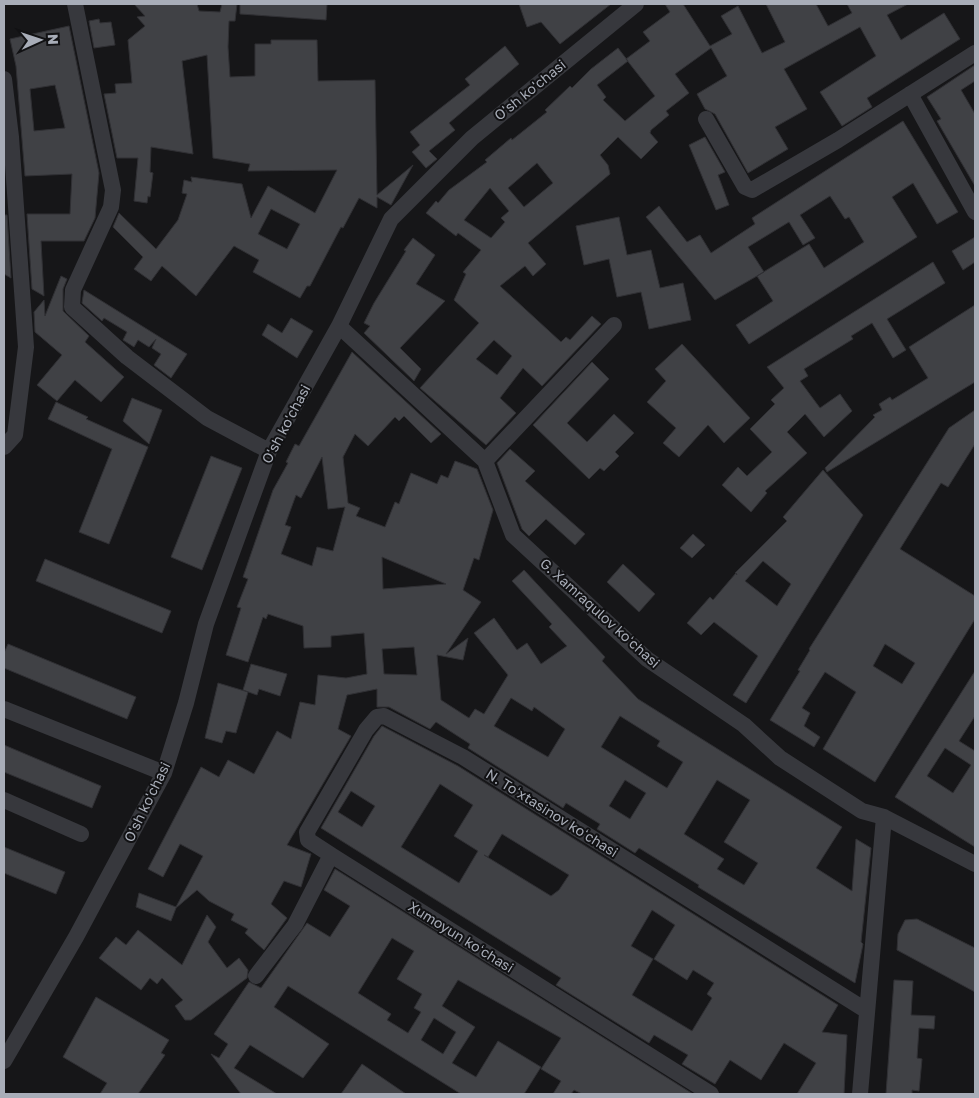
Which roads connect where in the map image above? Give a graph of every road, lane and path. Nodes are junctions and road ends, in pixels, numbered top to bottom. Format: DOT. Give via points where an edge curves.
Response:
graph roads {
  1 [pos="75,4"];
  2 [pos="636,4"];
  3 [pos="975,53"];
  4 [pos="4,79"];
  5 [pos="910,94"];
  6 [pos="706,119"];
  7 [pos="975,212"];
  8 [pos="614,325"];
  9 [pos="339,326"];
  10 [pos="4,447"];
  11 [pos="269,451"];
  12 [pos="485,461"];
  13 [pos="4,709"];
  14 [pos="164,773"];
  15 [pos="4,800"];
  16 [pos="884,817"];
  17 [pos="81,834"];
  18 [pos="331,855"];
  19 [pos="975,864"];
  20 [pos="256,976"];
  21 [pos="867,1011"];
  22 [pos="4,1061"];
  23 [pos="711,1094"];
  24 [pos="860,1094"];
  1 -- 11 [label="street" via="113,190 110,207 73,290 72,307 127,357 207,418"];
  2 -- 9 [label="street, O'sh ko'chasi" via="472,138 391,219"];
  3 -- 5 [label="street"];
  4 -- 10 [label="street" via="26,347 15,435"];
  5 -- 6 [label="street" via="752,190 745,186"];
  5 -- 7 [label="street"];
  8 -- 12 [label="street"];
  9 -- 11 [label="street, O'sh ko'chasi"];
  9 -- 12 [label="street, G. Xamraqulov koʻchasi"];
  11 -- 14 [label="street, O'sh ko'chasi" via="206,624"];
  12 -- 16 [label="street, G. Xamraqulov koʻchasi" via="514,535 647,659 744,725 780,758 862,811"];
  13 -- 14 [label="street"];
  14 -- 22 [label="street, O'sh ko'chasi" via="76,937"];
  15 -- 17 [label="street"];
  16 -- 19 [label="street, G. Xamraqulov koʻchasi"];
  16 -- 21 [label="street"];
  18 -- 20 [label="street" via="295,925"];
  18 -- 21 [label="street, N. Toʻxtasinov koʻchasi" via="308,840 307,832 366,730 377,717 384,716 463,757"];
  18 -- 23 [label="street, Xumoyun koʻchasi"];
  21 -- 24 [label="street"];
}
